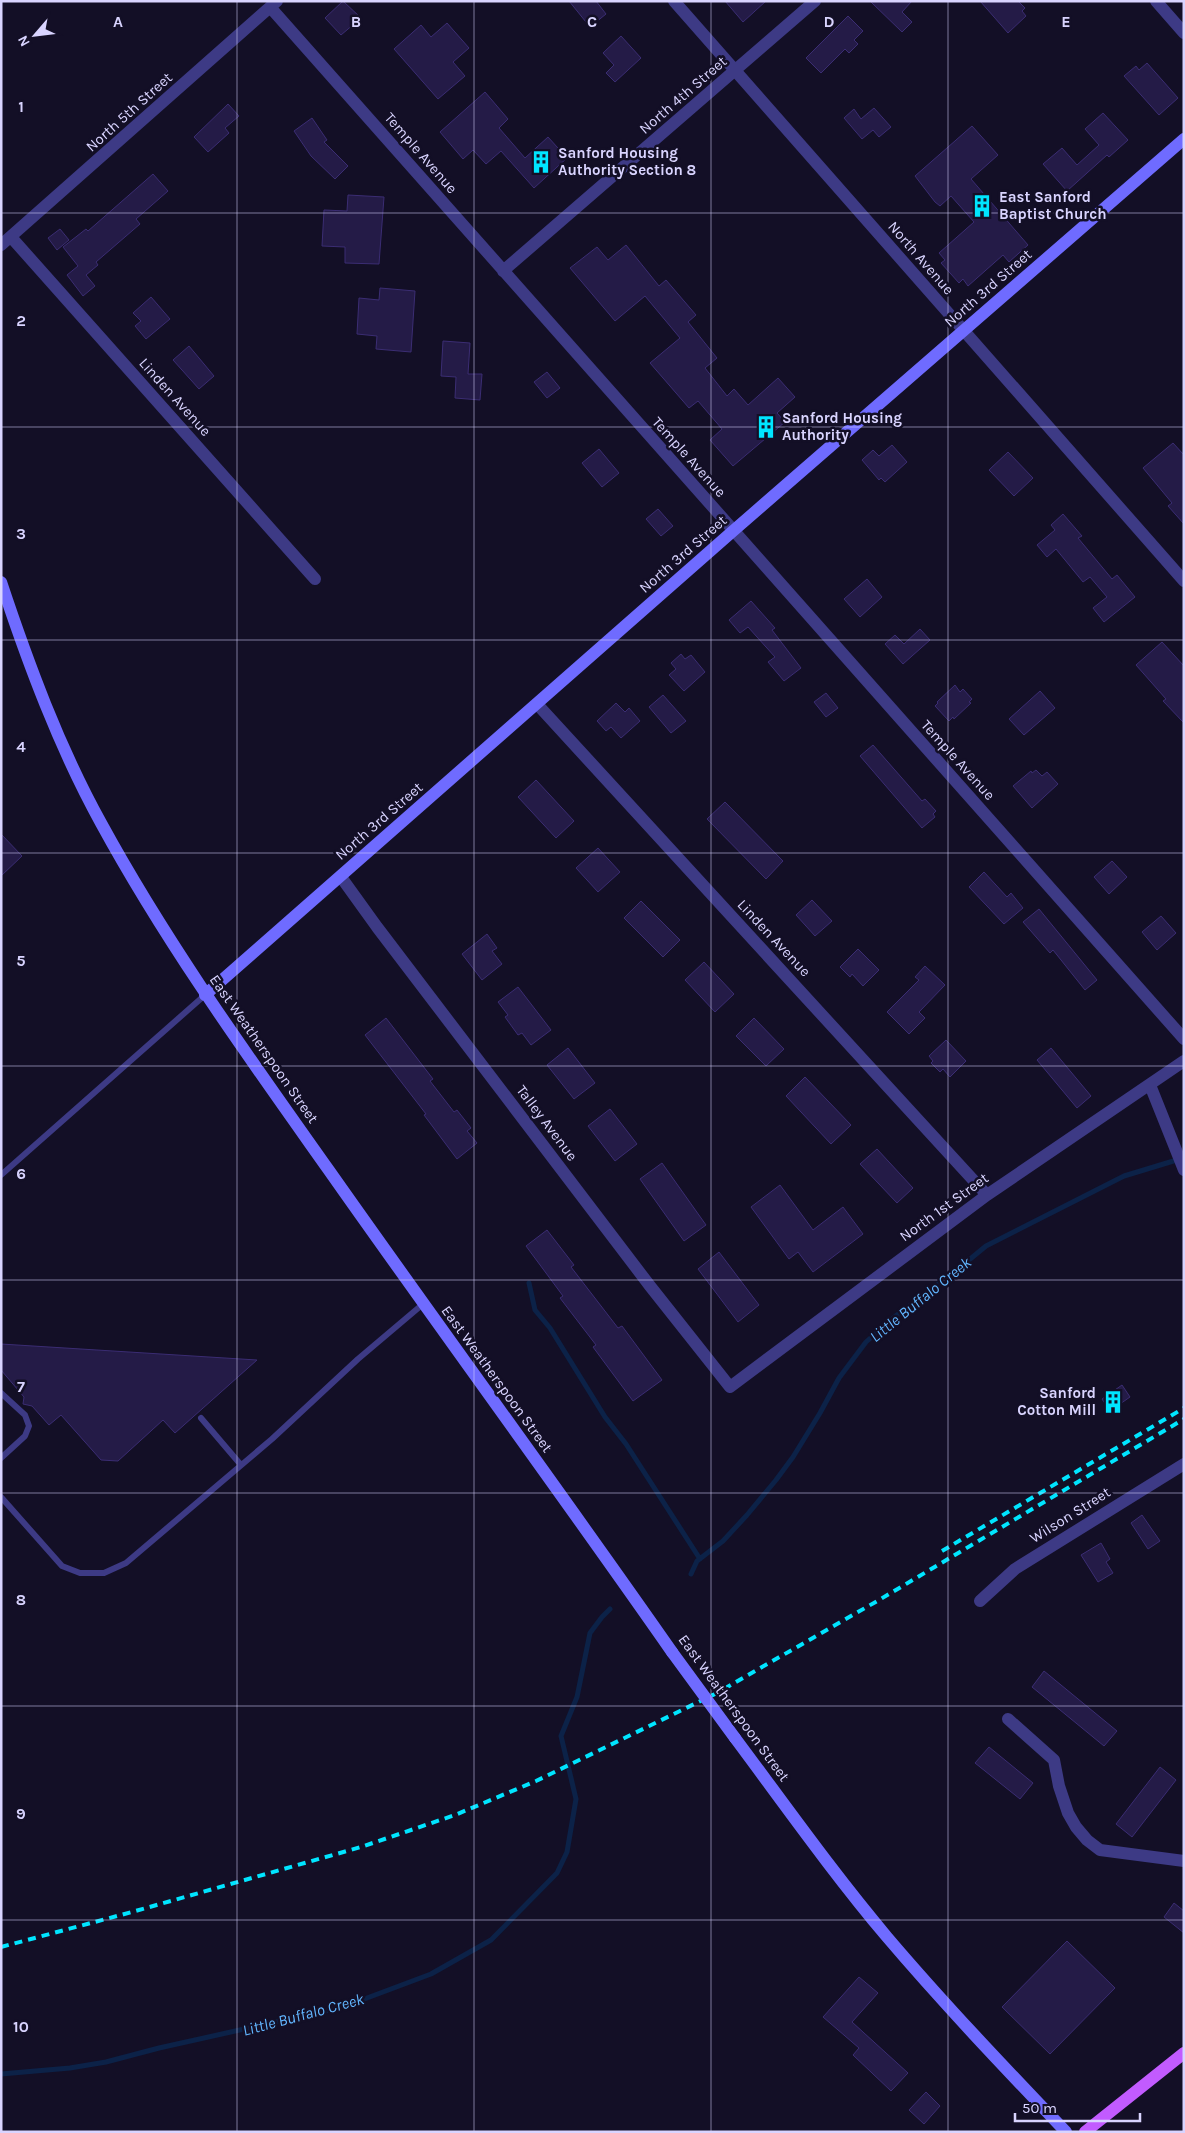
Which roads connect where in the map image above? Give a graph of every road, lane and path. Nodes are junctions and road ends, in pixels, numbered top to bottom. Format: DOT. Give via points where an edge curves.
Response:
graph roads {
  1 [pos="674,1"];
  2 [pos="815,1"];
  3 [pos="1156,1"];
  4 [pos="274,4"];
  5 [pos="1184,33"];
  6 [pos="736,71"];
  7 [pos="1184,139"];
  8 [pos="6,241"];
  9 [pos="503,271"];
  10 [pos="964,330"];
  11 [pos="733,531"];
  12 [pos="315,579"];
  13 [pos="1184,581"];
  14 [pos="1,582"];
  15 [pos="536,704"];
  16 [pos="341,877"];
  17 [pos="205,995"];
  18 [pos="1184,1039"];
  19 [pos="1184,1062"];
  20 [pos="1150,1085"];
  21 [pos="1184,1169"];
  22 [pos="1,1175"];
  23 [pos="987,1195"];
  24 [pos="423,1304"];
  25 [pos="730,1387"];
  26 [pos="1,1393"];
  27 [pos="201,1418"];
  28 [pos="1,1458"];
  29 [pos="1184,1464"];
  30 [pos="241,1465"];
  31 [pos="1,1497"];
  32 [pos="980,1601"];
  33 [pos="1008,1719"];
  34 [pos="1184,1861"];
  35 [pos="1184,2054"];
  36 [pos="1066,2132"];
  37 [pos="1085,2132"];
  1 -- 6 [label="street, North Avenue"];
  2 -- 6 [label="street, North 4th Street"];
  3 -- 5 [label="street"];
  4 -- 8 [label="street, North 5th Street"];
  4 -- 9 [label="street, Temple Avenue"];
  6 -- 9 [label="street, North 4th Street"];
  6 -- 10 [label="street, North Avenue"];
  7 -- 10 [label="street, North 3rd Street"];
  8 -- 12 [label="street, Linden Avenue"];
  9 -- 11 [label="street, Temple Avenue"];
  10 -- 11 [label="street, North 3rd Street"];
  10 -- 13 [label="street, North Avenue"];
  11 -- 15 [label="street, North 3rd Street"];
  11 -- 18 [label="street, Temple Avenue"];
  14 -- 17 [label="street, East Weatherspoon Street" via="34,678 100,821"];
  15 -- 16 [label="street, North 3rd Street"];
  15 -- 23 [label="street, Linden Avenue"];
  16 -- 17 [label="street, North 3rd Street"];
  16 -- 25 [label="street, Talley Avenue"];
  17 -- 22 [label="lane"];
  17 -- 24 [label="street, East Weatherspoon Street"];
  19 -- 20 [label="street, North 1st Street"];
  20 -- 21 [label="street"];
  20 -- 23 [label="street, North 1st Street"];
  23 -- 25 [label="street, North 1st Street"];
  24 -- 30 [label="lane"];
  24 -- 36 [label="street, East Weatherspoon Street, bridge" via="672,1652 848,1888 977,2038"];
  26 -- 28 [label="lane" via="25,1415 29,1426 25,1436"];
  27 -- 30 [label="lane"];
  29 -- 32 [label="street, Wilson Street" via="1015,1569"];
  30 -- 31 [label="lane" via="126,1563 104,1573 80,1573 62,1566"];
  33 -- 34 [label="street" via="1054,1760 1068,1812 1087,1840 1100,1850"];
  35 -- 37 [label="main road"];
}
